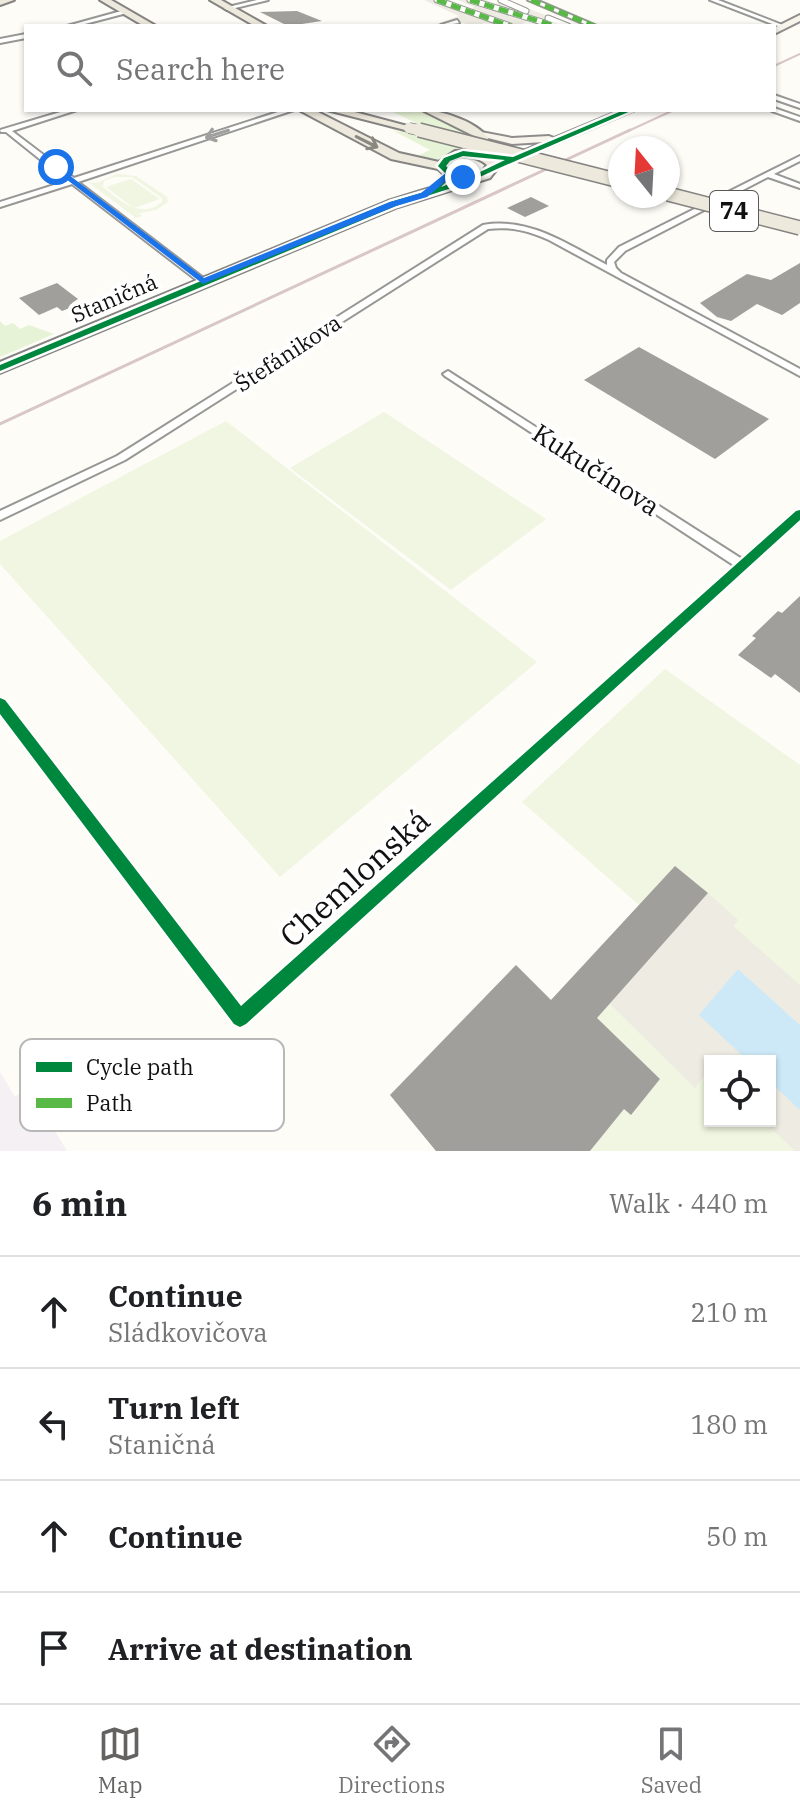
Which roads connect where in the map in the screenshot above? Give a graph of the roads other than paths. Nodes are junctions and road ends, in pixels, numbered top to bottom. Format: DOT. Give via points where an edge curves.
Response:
graph roads {
  1 [pos="10,0"];
  2 [pos="104,0"];
  3 [pos="214,0"];
  4 [pos="265,0"];
  5 [pos="437,0"];
  6 [pos="462,0"];
  7 [pos="470,0"];
  8 [pos="501,0"];
  9 [pos="531,0"];
  10 [pos="713,0"];
  11 [pos="0,2"];
  12 [pos="507,3"];
  13 [pos="494,7"];
  14 [pos="227,8"];
  15 [pos="484,10"];
  16 [pos="125,12"];
  17 [pos="510,12"];
  18 [pos="500,16"];
  19 [pos="482,17"];
  20 [pos="800,18"];
  21 [pos="457,22"];
  22 [pos="78,24"];
  23 [pos="147,24"];
  24 [pos="258,24"];
  25 [pos="450,24"];
  26 [pos="504,24"];
  27 [pos="549,24"];
  28 [pos="563,24"];
  29 [pos="589,24"];
  30 [pos="769,24"];
  31 [pos="778,28"];
  32 [pos="24,36"];
  33 [pos="0,41"];
  34 [pos="776,98"];
  35 [pos="800,106"];
  36 [pos="776,111"];
  37 [pos="67,112"];
  38 [pos="285,112"];
  39 [pos="309,112"];
  40 [pos="341,112"];
  41 [pos="384,112"];
  42 [pos="432,112"];
  43 [pos="625,112"];
  44 [pos="800,119"];
  45 [pos="409,128"];
  46 [pos="4,131"];
  47 [pos="481,135"];
  48 [pos="568,136"];
  49 [pos="395,156"];
  50 [pos="800,158"];
  51 [pos="487,160"];
  52 [pos="446,170"];
  53 [pos="768,175"];
  54 [pos="471,177"];
  55 [pos="608,178"];
  56 [pos="74,181"];
  57 [pos="800,186"];
  58 [pos="424,195"];
  59 [pos="680,197"];
  60 [pos="393,204"];
  61 [pos="0,205"];
  62 [pos="800,228"];
  63 [pos="576,252"];
  64 [pos="617,253"];
  65 [pos="614,272"];
  66 [pos="203,282"];
  67 [pos="0,368"];
  68 [pos="800,373"];
  69 [pos="448,374"];
  70 [pos="800,514"];
  71 [pos="0,516"];
  72 [pos="743,565"];
  73 [pos="0,704"];
  1 -- 11 [label="main road"];
  2 -- 16 [label="main road"];
  3 -- 14 [label="main road"];
  4 -- 14 [label="street"];
  5 -- 19 [label="street"];
  6 -- 15 [label="street"];
  7 -- 13 [label="street"];
  8 -- 12 [label="street"];
  9 -- 29 [label="street"];
  10 -- 30 [label="street"];
  12 -- 13 [label="street"];
  12 -- 28 [label="street"];
  13 -- 15 [label="street"];
  13 -- 17 [label="street"];
  14 -- 24 [label="main road"];
  15 -- 18 [label="street"];
  15 -- 19 [label="street" via="478,13"];
  16 -- 22 [label="street"];
  16 -- 23 [label="main road"];
  17 -- 18 [label="street"];
  17 -- 27 [label="street"];
  18 -- 19 [label="street"];
  19 -- 21 [label="street"];
  19 -- 26 [label="street"];
  20 -- 31 [label="main road"];
  21 -- 25 [label="street"];
  32 -- 33 [label="street"];
  34 -- 35 [label="street"];
  36 -- 44 [label="street"];
  37 -- 46 [label="street"];
  38 -- 56 [label="street, one-way"];
  39 -- 49 [label="main road, one-way"];
  40 -- 45 [label="main road"];
  41 -- 45 [label="main road"];
  42 -- 47 [label="main road"];
  43 -- 48 [label="main road"];
  45 -- 55 [label="main road, bridge"];
  46 -- 56 [label="street"];
  47 -- 48 [label="main road" via="521,142"];
  47 -- 51 [label="main road"];
  48 -- 51 [label="main road" via="520,158"];
  49 -- 52 [label="main road"];
  49 -- 60 [label="main road" via="418,178 411,192"];
  50 -- 53 [label="street, Štefánikova"];
  51 -- 52 [label="main road" via="453,155 445,159"];
  51 -- 54 [label="main road, Staničná" via="488,174"];
  52 -- 54 [label="main road"];
  52 -- 58 [label="main road"];
  53 -- 57 [label="street"];
  53 -- 64 [label="street, Štefánikova"];
  54 -- 58 [label="main road, Staničná"];
  56 -- 61 [label="street"];
  56 -- 66 [label="street"];
  58 -- 60 [label="main road, Staničná"];
  59 -- 62 [label="main road, 74, bridge"];
  60 -- 66 [label="main road, Staničná"];
  63 -- 64 [label="street, Štefánikova"];
  63 -- 65 [label="street, Štefánikova"];
  63 -- 71 [label="street, Štefánikova" via="521,226 478,230 133,451"];
  64 -- 65 [label="street" via="610,262"];
  65 -- 68 [label="street, Štefánikova"];
  66 -- 67 [label="main road, Staničná"];
  69 -- 72 [label="street, Kukučínova"];
  70 -- 72 [label="street, Chemlonská"];
  72 -- 73 [label="street, Chemlonská" via="240,1018"];
}
